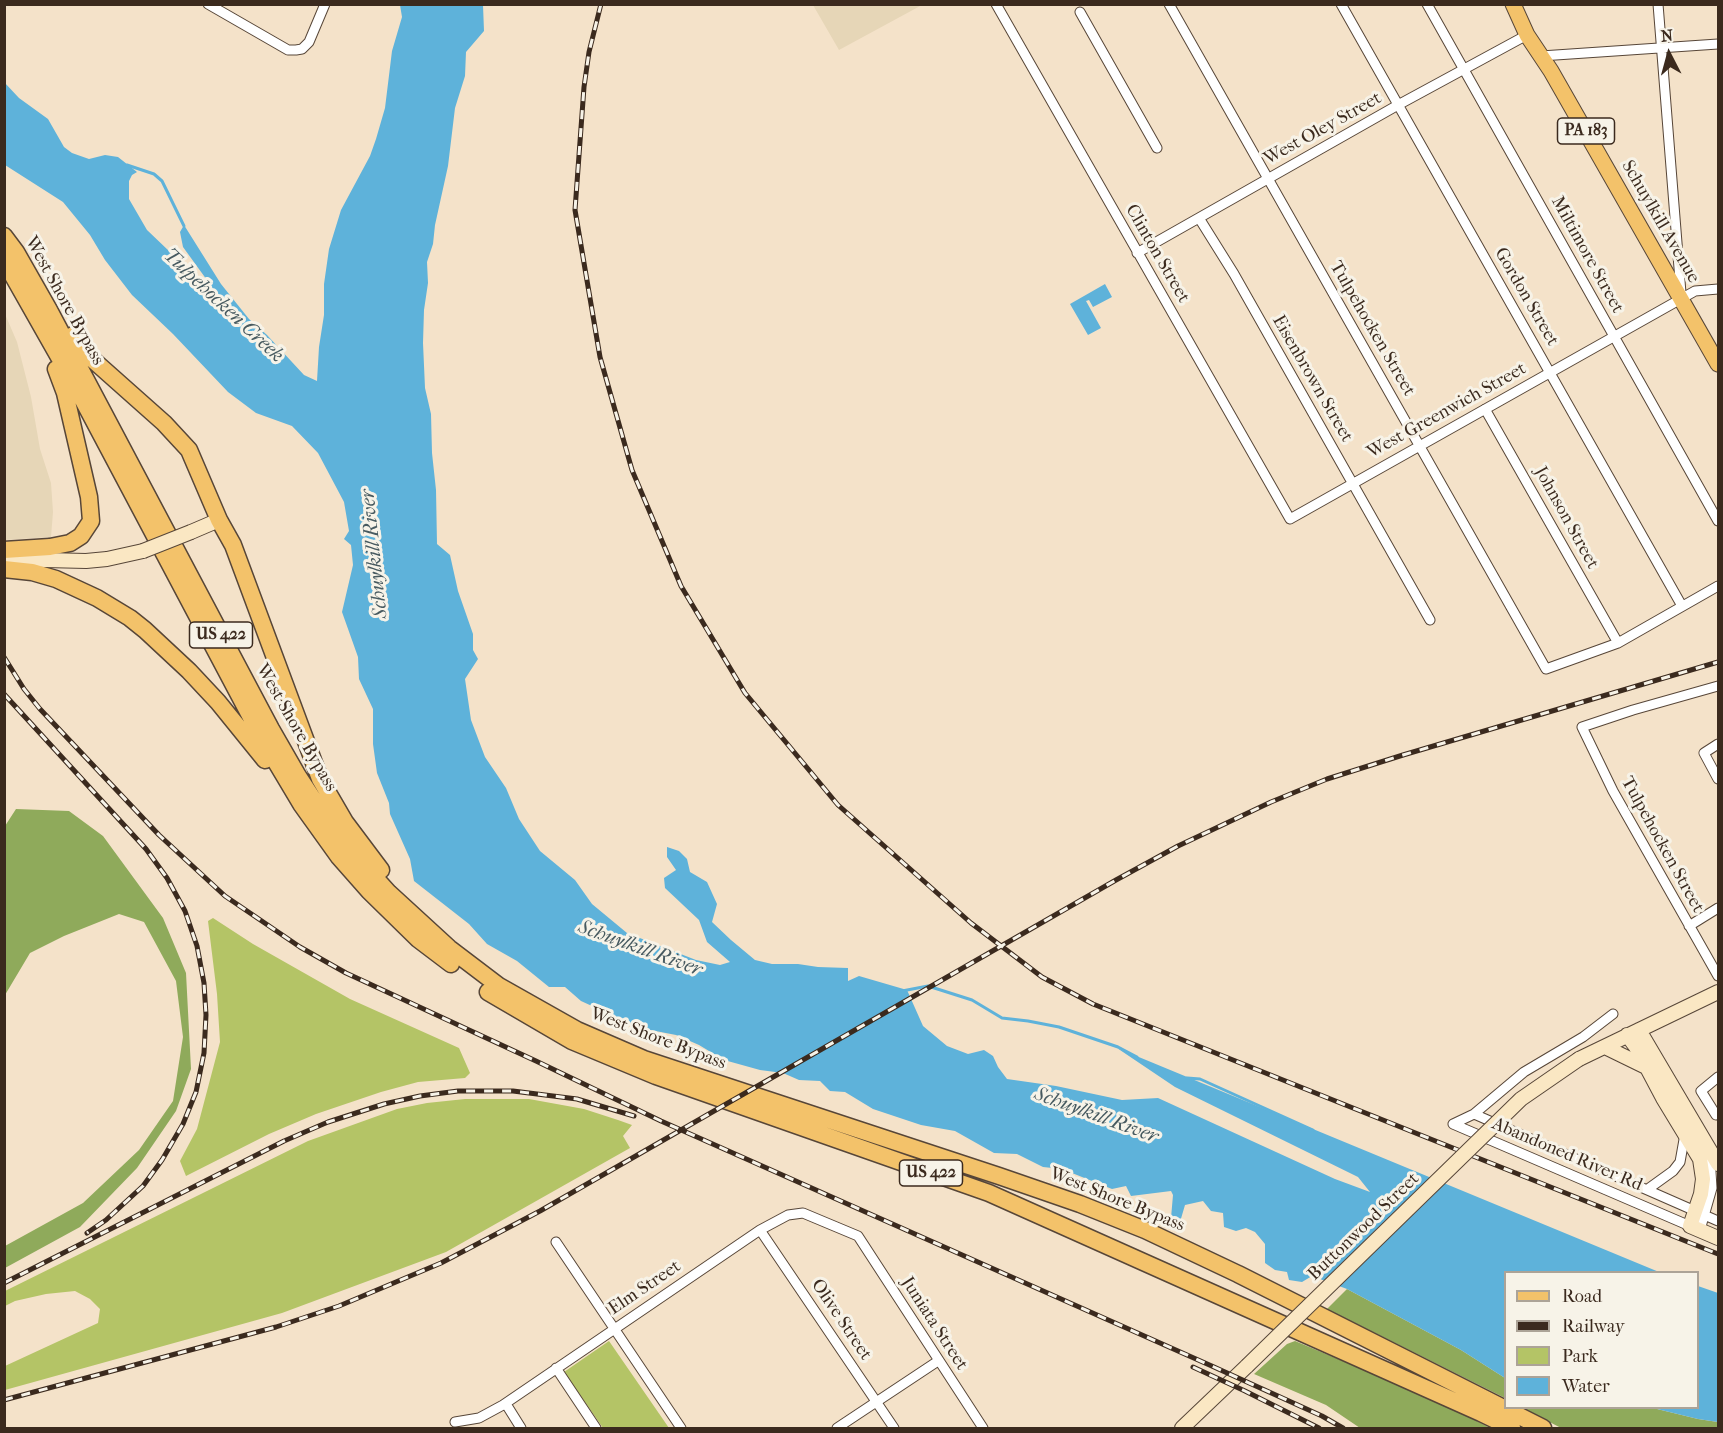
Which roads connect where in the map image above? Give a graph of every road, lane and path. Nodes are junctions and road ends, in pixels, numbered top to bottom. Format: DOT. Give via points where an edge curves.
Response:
graph roads {
  1 [pos="208,4"];
  2 [pos="326,4"];
  3 [pos="996,4"];
  4 [pos="1169,4"];
  5 [pos="1341,4"];
  6 [pos="1427,4"];
  7 [pos="1513,4"];
  8 [pos="1658,4"];
  9 [pos="1080,12"];
  10 [pos="1527,35"];
  11 [pos="1719,44"];
  12 [pos="1661,48"];
  13 [pos="1541,56"];
  14 [pos="1464,70"];
  15 [pos="1398,105"];
  16 [pos="1157,148"];
  17 [pos="1268,179"];
  18 [pos="1199,218"];
  19 [pos="4,229"];
  20 [pos="4,236"];
  21 [pos="1137,253"];
  22 [pos="4,260"];
  23 [pos="4,269"];
  24 [pos="1719,289"];
  25 [pos="1681,299"];
  26 [pos="1614,336"];
  27 [pos="1719,364"];
  28 [pos="1550,373"];
  29 [pos="1485,409"];
  30 [pos="1419,446"];
  31 [pos="1353,484"];
  32 [pos="1290,519"];
  33 [pos="219,520"];
  34 [pos="1719,521"];
  35 [pos="4,550"];
  36 [pos="4,559"];
  37 [pos="4,569"];
  38 [pos="1719,586"];
  39 [pos="1682,606"];
  40 [pos="1430,620"];
  41 [pos="1618,643"];
  42 [pos="1719,686"];
  43 [pos="1719,744"];
  44 [pos="1719,779"];
  45 [pos="369,891"];
  46 [pos="1719,908"];
  47 [pos="1689,926"];
  48 [pos="1719,976"];
  49 [pos="499,986"];
  50 [pos="1719,992"];
  51 [pos="1613,1014"];
  52 [pos="1654,1022"];
  53 [pos="1633,1033"];
  54 [pos="1605,1047"];
  55 [pos="1650,1062"];
  56 [pos="1719,1077"];
  57 [pos="1474,1114"];
  58 [pos="1718,1114"];
  59 [pos="1685,1134"];
  60 [pos="1710,1150"];
  61 [pos="1719,1164"];
  62 [pos="1648,1189"];
  63 [pos="1700,1212"];
  64 [pos="1719,1221"];
  65 [pos="1695,1228"];
  66 [pos="760,1230"];
  67 [pos="858,1236"];
  68 [pos="1719,1238"];
  69 [pos="556,1242"];
  70 [pos="614,1328"];
  71 [pos="938,1361"];
  72 [pos="556,1368"];
  73 [pos="876,1402"];
  74 [pos="506,1404"];
  75 [pos="1504,1408"];
  76 [pos="1505,1409"];
  77 [pos="455,1422"];
  78 [pos="521,1428"];
  79 [pos="596,1428"];
  80 [pos="681,1428"];
  81 [pos="837,1428"];
  82 [pos="894,1428"];
  83 [pos="983,1428"];
  84 [pos="1182,1428"];
  85 [pos="1512,1428"];
  86 [pos="1543,1428"];
  1 -- 2 [label="street" via="288,50 302,49 309,42"];
  3 -- 21 [label="street, Clinton Street"];
  4 -- 17 [label="street, Tulpehocken Street"];
  5 -- 15 [label="street, Gordon Street"];
  6 -- 14 [label="street, Miltimore Street"];
  7 -- 10 [label="main road, Schuylkill Avenue / PA 183"];
  8 -- 12 [label="street"];
  9 -- 16 [label="street"];
  10 -- 13 [label="main road, Schuylkill Avenue / PA 183"];
  10 -- 14 [label="street, West Oley Street"];
  11 -- 12 [label="street"];
  12 -- 13 [label="street"];
  12 -- 25 [label="street"];
  13 -- 25 [label="main road, Schuylkill Avenue / PA 183"];
  14 -- 15 [label="street, West Oley Street"];
  14 -- 26 [label="street, Miltimore Street"];
  15 -- 17 [label="street, West Oley Street"];
  15 -- 28 [label="street, Gordon Street"];
  17 -- 18 [label="street, West Oley Street"];
  17 -- 30 [label="street, Tulpehocken Street"];
  18 -- 21 [label="street, West Oley Street"];
  18 -- 31 [label="street, Eisenbrown Street"];
  19 -- 33 [label="highway" via="24,249 83,350 182,441 196,463"];
  20 -- 49 [label="highway, West Shore Bypass / US 422" via="50,310 271,729 319,808 389,893 448,948"];
  21 -- 32 [label="street, Clinton Street"];
  22 -- 45 [label="highway, West Shore Bypass / US 422" via="76,387 269,751 301,804"];
  23 -- 35 [label="highway" via="62,382 92,516 85,532 70,543"];
  24 -- 25 [label="street, West Greenwich Street" via="1695,291"];
  25 -- 26 [label="street, West Greenwich Street"];
  25 -- 27 [label="main road, Schuylkill Avenue / PA 183"];
  26 -- 28 [label="street, West Greenwich Street"];
  26 -- 34 [label="street, Miltimore Street"];
  28 -- 29 [label="street, West Greenwich Street"];
  28 -- 39 [label="street, Gordon Street"];
  29 -- 30 [label="street, West Greenwich Street"];
  29 -- 41 [label="street, Johnson Street"];
  30 -- 31 [label="street, West Greenwich Street"];
  30 -- 41 [label="street, Tulpehocken Street" via="1546,669"];
  31 -- 32 [label="street, West Greenwich Street"];
  31 -- 40 [label="street, Eisenbrown Street"];
  33 -- 36 [label="street, bridge" via="143,551 106,559"];
  33 -- 49 [label="highway" via="233,545 331,800 387,877"];
  37 -- 45 [label="highway" via="44,575 83,591 130,618 159,642 246,735 318,842"];
  38 -- 39 [label="street"];
  39 -- 41 [label="street"];
  42 -- 47 [label="street, Tulpehocken Street" via="1582,727"];
  43 -- 44 [label="street" via="1704,753"];
  45 -- 85 [label="highway, West Shore Bypass / US 422" via="418,939 492,995 572,1041 656,1076 989,1193"];
  46 -- 47 [label="street"];
  47 -- 48 [label="street, Tulpehocken Street"];
  49 -- 75 [label="highway, West Shore Bypass / US 422" via="578,1030 644,1059 999,1176 1145,1230"];
  50 -- 52 [label="street, Buttonwood Street"];
  51 -- 57 [label="street, Abandoned River Rd" via="1524,1072"];
  52 -- 53 [label="street, Buttonwood Street"];
  52 -- 55 [label="street"];
  53 -- 54 [label="street, Buttonwood Street"];
  53 -- 55 [label="street"];
  54 -- 55 [label="street"];
  54 -- 84 [label="street, Buttonwood Street, bridge" via="1579,1059 1521,1099"];
  55 -- 59 [label="street"];
  55 -- 60 [label="street"];
  56 -- 58 [label="street" via="1701,1090"];
  57 -- 62 [label="street, Abandoned River Rd"];
  57 -- 65 [label="street, Abandoned River Rd" via="1453,1124"];
  59 -- 62 [label="street, Abandoned River Rd" via="1680,1162"];
  59 -- 63 [label="street" via="1702,1168"];
  60 -- 61 [label="street"];
  60 -- 63 [label="street" via="1712,1188"];
  62 -- 63 [label="street, Abandoned River Rd"];
  63 -- 64 [label="street, Abandoned River Rd"];
  63 -- 65 [label="street"];
  65 -- 68 [label="street"];
  66 -- 67 [label="street, Elm Street" via="788,1215 803,1213"];
  66 -- 70 [label="street, Elm Street"];
  66 -- 73 [label="street, Olive Street"];
  67 -- 71 [label="street, Juniata Street"];
  69 -- 70 [label="street"];
  70 -- 72 [label="street, Elm Street"];
  70 -- 80 [label="street"];
  71 -- 73 [label="street"];
  71 -- 83 [label="street, Juniata Street"];
  72 -- 74 [label="street, Elm Street"];
  72 -- 79 [label="street"];
  73 -- 81 [label="street"];
  73 -- 82 [label="street, Olive Street"];
  74 -- 77 [label="street, Elm Street" via="487,1415"];
  74 -- 78 [label="street"];
  76 -- 86 [label="highway, West Shore Bypass / US 422"];
}
